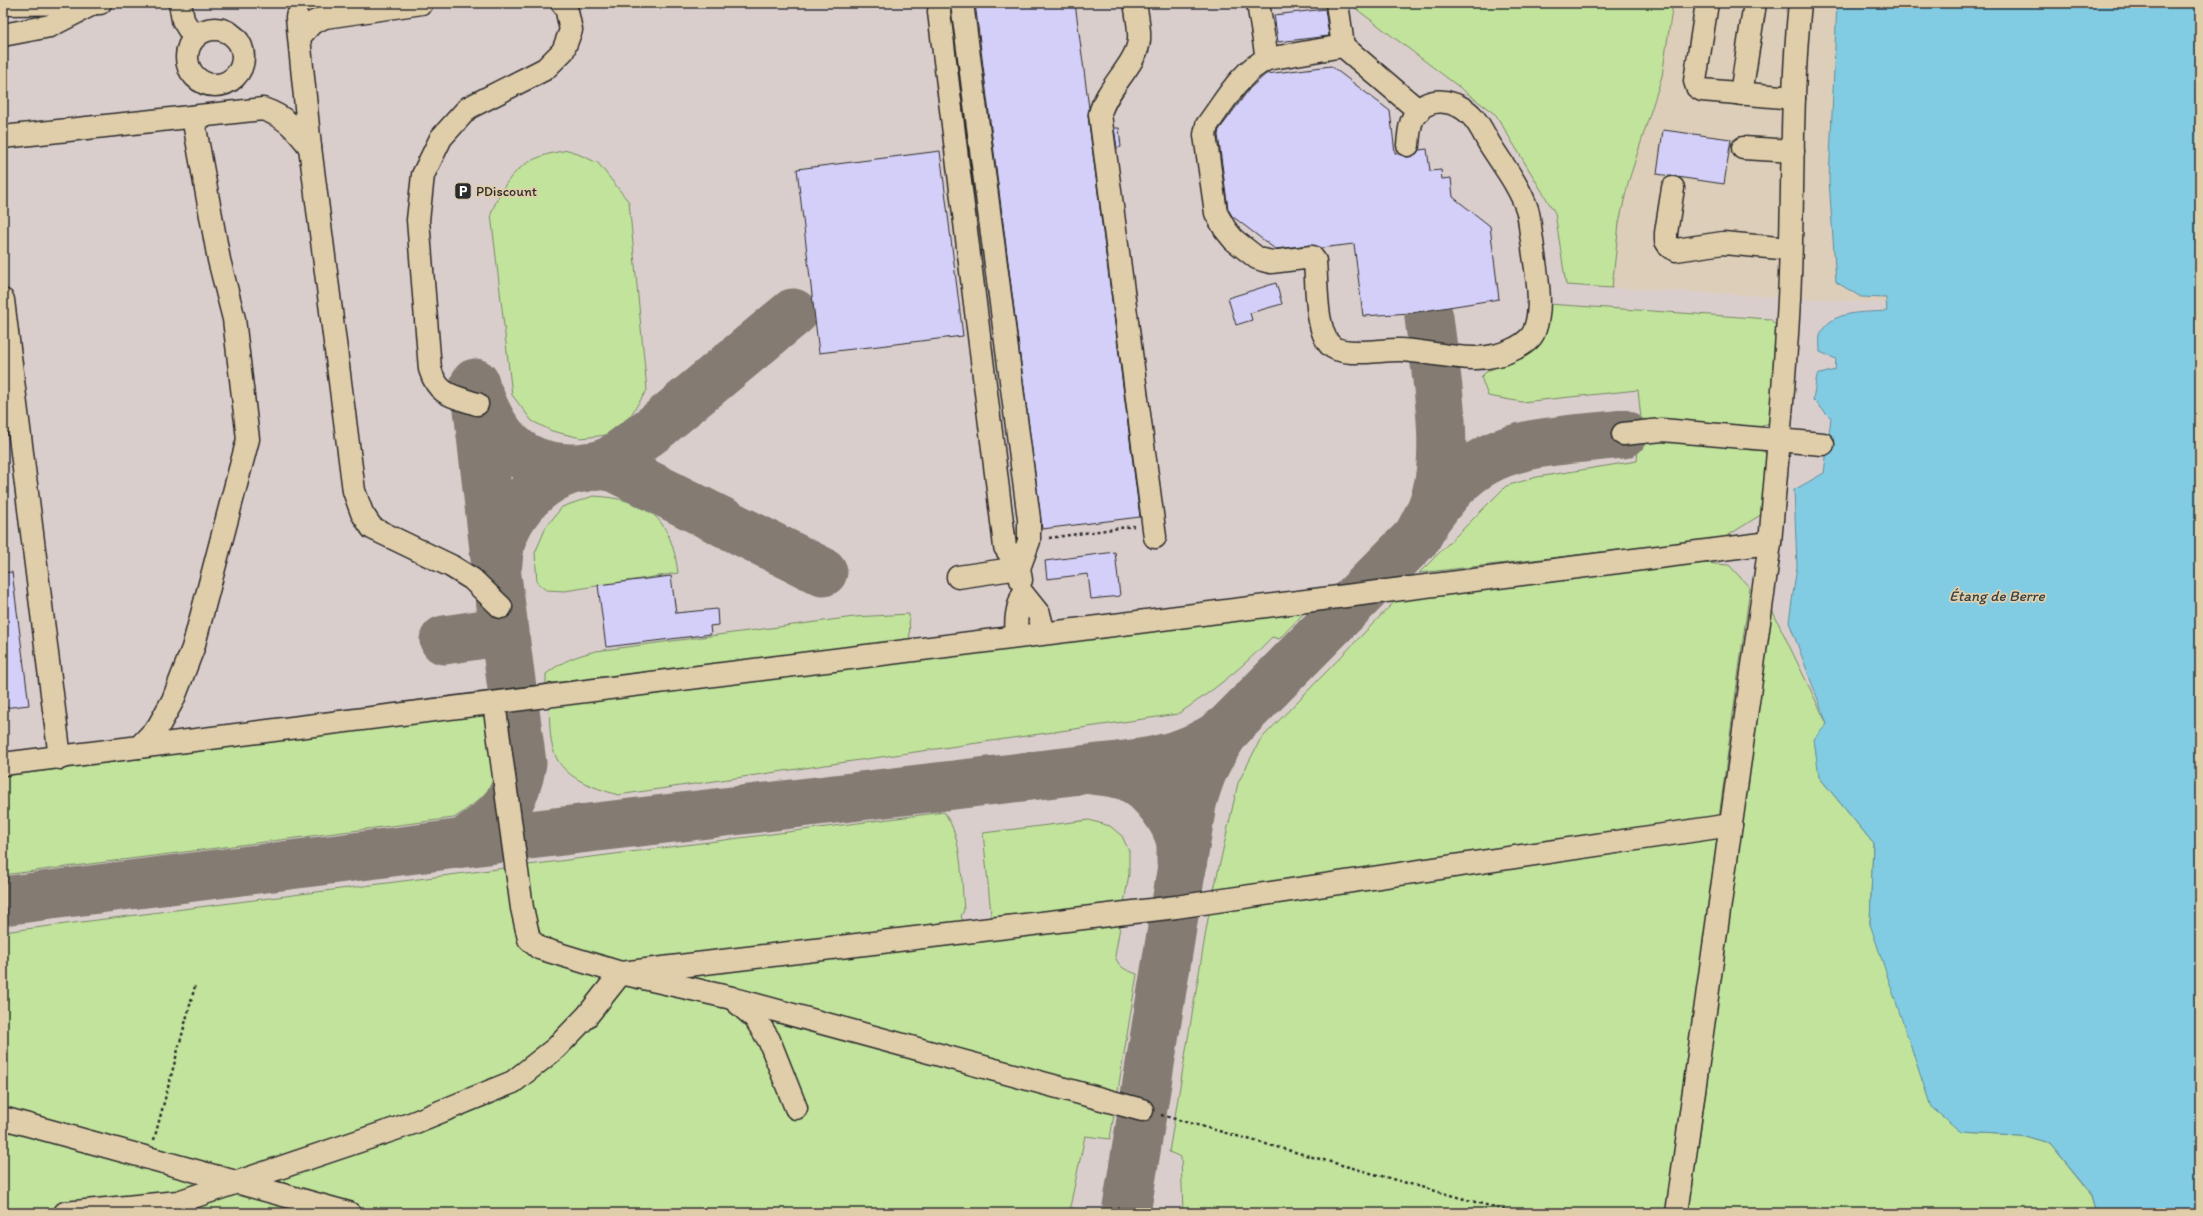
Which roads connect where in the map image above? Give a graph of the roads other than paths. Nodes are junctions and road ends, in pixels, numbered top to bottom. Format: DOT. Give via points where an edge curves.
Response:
graph roads {
  1 [pos="97,3"];
  2 [pos="180,3"];
  3 [pos="422,3"];
  4 [pos="562,3"];
  5 [pos="940,3"];
  6 [pos="962,3"];
  7 [pos="1136,3"];
  8 [pos="1260,3"];
  9 [pos="1337,3"];
  10 [pos="1707,3"];
  11 [pos="1755,3"];
  12 [pos="1800,3"];
  13 [pos="3,4"];
  14 [pos="3,35"];
  15 [pos="194,38"];
  16 [pos="1343,46"];
  17 [pos="1267,59"];
  18 [pos="1741,94"];
  19 [pos="1794,98"];
  20 [pos="1419,111"];
  21 [pos="193,117"];
  22 [pos="3,137"];
  23 [pos="1408,145"];
  24 [pos="310,147"];
  25 [pos="1743,148"];
  26 [pos="1793,151"];
  27 [pos="1673,188"];
  28 [pos="1790,249"];
  29 [pos="3,300"];
  30 [pos="477,404"];
  31 [pos="1623,434"];
  32 [pos="1779,441"];
  33 [pos="1823,444"];
  34 [pos="1155,530"];
  35 [pos="1770,543"];
  36 [pos="1019,568"];
  37 [pos="958,577"];
  38 [pos="1023,594"];
  39 [pos="502,607"];
  40 [pos="1044,632"];
  41 [pos="1017,636"];
  42 [pos="494,703"];
  43 [pos="139,747"];
  44 [pos="60,758"];
  45 [pos="3,764"];
  46 [pos="1731,825"];
  47 [pos="621,973"];
  48 [pos="732,998"];
  49 [pos="796,1108"];
  50 [pos="1142,1110"];
  51 [pos="3,1118"];
  52 [pos="235,1182"];
  53 [pos="65,1213"];
  54 [pos="349,1213"];
  55 [pos="1677,1213"];
  1 -- 13 [label="lane"];
  1 -- 14 [label="lane" via="50,26"];
  2 -- 15 [label="lane" via="183,20"];
  3 -- 24 [label="lane" via="325,16 298,27"];
  4 -- 30 [label="lane" via="566,7 571,30 563,51 545,69 468,108 441,138 423,176 418,220 430,369 434,382 442,390"];
  5 -- 36 [label="lane" via="939,12 1005,547"];
  6 -- 36 [label="lane" via="1028,512 1029,540"];
  7 -- 34 [label="lane" via="1139,41 1137,48 1103,101 1100,114"];
  8 -- 17 [label="lane"];
  9 -- 16 [label="lane"];
  10 -- 18 [label="lane" via="1695,80 1697,87 1702,90"];
  11 -- 18 [label="lane"];
  12 -- 19 [label="lane"];
  16 -- 17 [label="lane"];
  16 -- 20 [label="lane"];
  17 -- 20 [label="lane" via="1245,72 1208,125 1205,135 1216,213 1225,230 1234,240 1263,260 1271,262 1312,257 1315,261 1323,332 1337,350 1349,353 1400,350 1471,360 1506,354 1524,344 1535,330 1538,315 1538,286 1528,211 1522,195 1474,117 1462,106 1447,101 1434,101"];
  18 -- 19 [label="lane"];
  19 -- 26 [label="lane"];
  20 -- 23 [label="lane" via="1409,128"];
  21 -- 22 [label="lane"];
  21 -- 24 [label="lane" via="263,109 278,115 295,128"];
  21 -- 43 [label="lane" via="219,260 234,319 248,439 193,648 173,700 158,727"];
  24 -- 39 [label="lane" via="354,491 362,513 372,528 451,566 472,580"];
  25 -- 26 [label="lane"];
  26 -- 28 [label="lane"];
  27 -- 28 [label="lane" via="1666,233 1666,241 1670,247 1682,250 1723,243"];
  28 -- 32 [label="lane"];
  29 -- 44 [label="lane"];
  31 -- 32 [label="lane" via="1662,430"];
  32 -- 33 [label="lane"];
  32 -- 35 [label="lane"];
  35 -- 40 [label="lane"];
  35 -- 46 [label="lane"];
  36 -- 37 [label="lane"];
  36 -- 38 [label="lane"];
  38 -- 40 [label="lane" via="1040,614"];
  38 -- 41 [label="lane" via="1016,616"];
  40 -- 41 [label="lane"];
  41 -- 42 [label="lane"];
  42 -- 43 [label="lane"];
  42 -- 47 [label="lane" via="522,908 529,939 539,948"];
  43 -- 44 [label="lane"];
  44 -- 45 [label="lane"];
  46 -- 47 [label="lane" via="1176,907"];
  46 -- 55 [label="lane"];
  47 -- 48 [label="lane"];
  47 -- 52 [label="lane" via="587,1016 556,1048 513,1082 413,1123"];
  48 -- 49 [label="lane" via="755,1018 770,1040"];
  48 -- 50 [label="lane"];
  51 -- 52 [label="lane"];
  52 -- 53 [label="lane" via="178,1202"];
  52 -- 54 [label="lane"];
}
